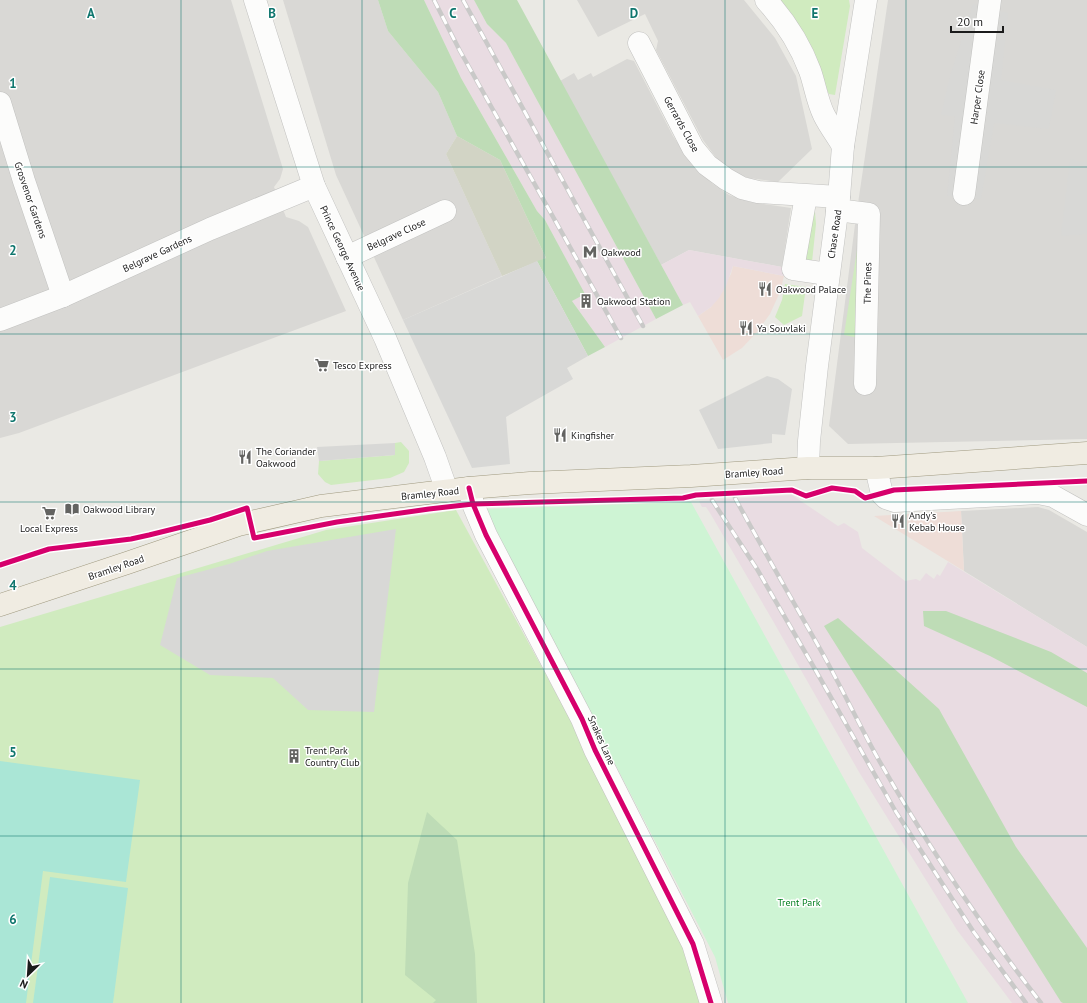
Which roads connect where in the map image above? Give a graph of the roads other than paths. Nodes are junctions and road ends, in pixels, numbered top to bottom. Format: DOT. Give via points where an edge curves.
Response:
graph roads {
  1 [pos="255,0"];
  2 [pos="766,0"];
  3 [pos="866,0"];
  4 [pos="990,0"];
  5 [pos="639,43"];
  6 [pos="0,103"];
  7 [pos="843,146"];
  8 [pos="314,186"];
  9 [pos="964,194"];
  10 [pos="806,196"];
  11 [pos="838,204"];
  12 [pos="445,211"];
  13 [pos="347,257"];
  14 [pos="828,274"];
  15 [pos="64,296"];
  16 [pos="0,320"];
  17 [pos="865,384"];
  18 [pos="1087,453"];
  19 [pos="808,468"];
  20 [pos="876,468"];
  21 [pos="469,488"];
  22 [pos="446,491"];
  23 [pos="1087,515"];
  24 [pos="0,605"];
  25 [pos="711,1003"];
  1 -- 8 [label="street, Prince George Avenue"];
  2 -- 7 [label="street" via="779,14 796,41 810,71 824,115"];
  3 -- 7 [label="street, Chase Road"];
  4 -- 9 [label="street, Harper Close"];
  5 -- 10 [label="street, Gerrards Close" via="693,148 707,165 726,180 742,188"];
  6 -- 15 [label="street, Grosvenor Gardens"];
  7 -- 11 [label="street, Chase Road"];
  8 -- 13 [label="street, Prince George Avenue"];
  8 -- 15 [label="street, Belgrave Gardens" via="210,229"];
  10 -- 11 [label="street, Gerrards Close"];
  10 -- 14 [label="street" via="793,269"];
  11 -- 14 [label="street, Chase Road"];
  11 -- 17 [label="street, The Pines" via="869,214"];
  12 -- 13 [label="street, Belgrave Close"];
  13 -- 22 [label="street, Prince George Avenue" via="385,338 435,457"];
  14 -- 19 [label="street, Chase Road"];
  15 -- 16 [label="street, Belgrave Gardens"];
  18 -- 20 [label="main road, Bramley Road"];
  19 -- 20 [label="main road, Bramley Road"];
  19 -- 21 [label="main road, Bramley Road"];
  20 -- 23 [label="street" via="882,494 895,501 1038,493 1053,496"];
  21 -- 22 [label="main road, Bramley Road"];
  21 -- 25 [label="street, Snakes Lane" via="486,535 582,719 595,750 693,944"];
  22 -- 24 [label="main road, Bramley Road" via="320,506 238,525"];
}
